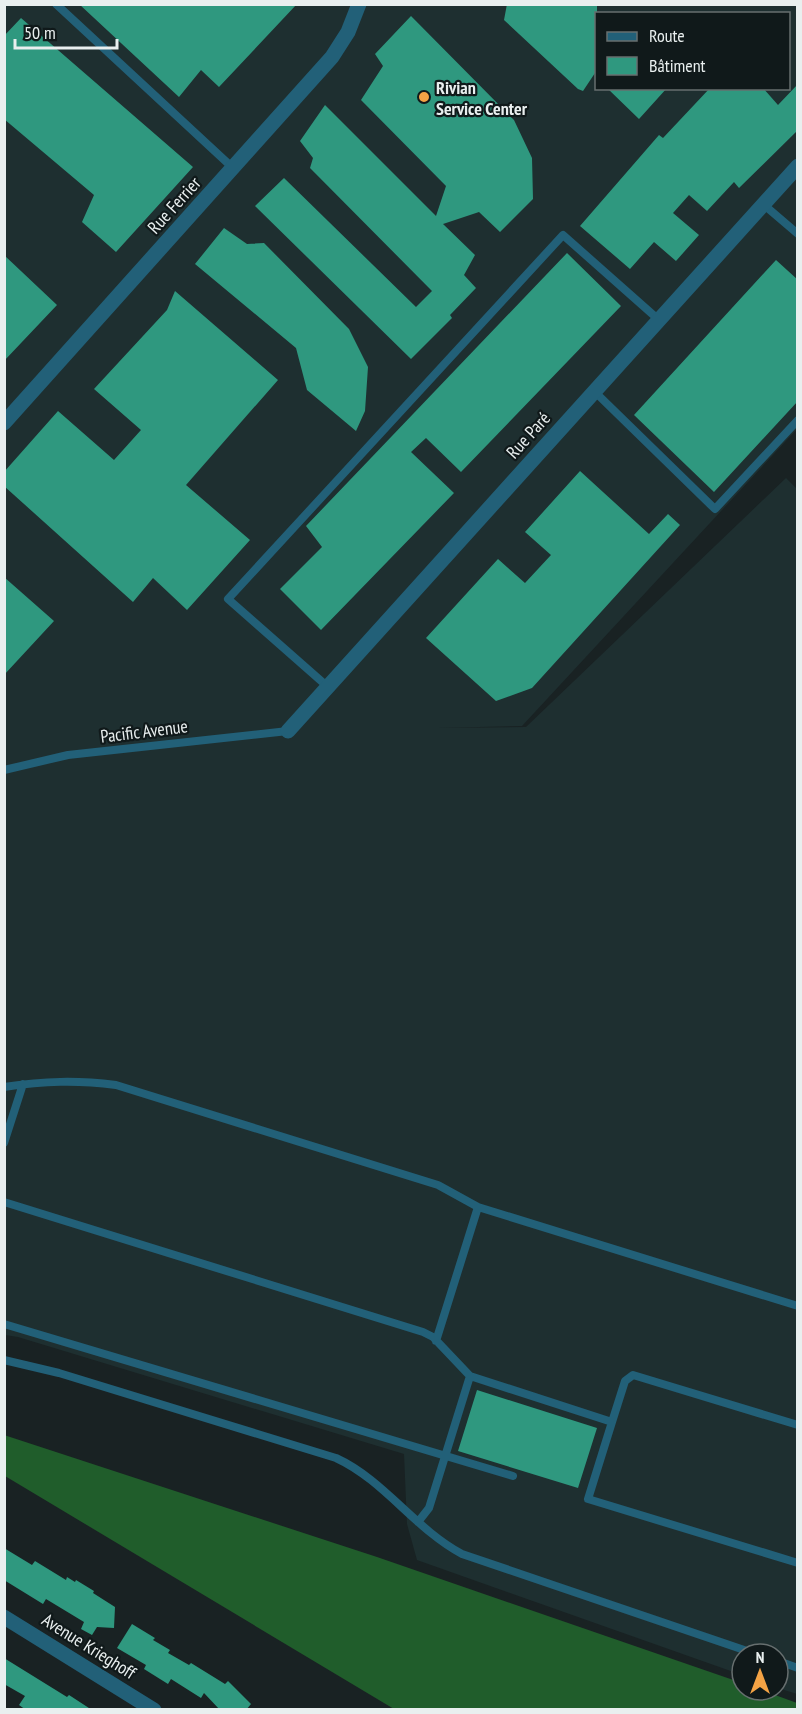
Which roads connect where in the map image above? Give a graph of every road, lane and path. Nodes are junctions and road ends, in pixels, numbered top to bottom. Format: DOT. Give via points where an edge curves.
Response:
graph roads {
  1 [pos="56,4"];
  2 [pos="359,4"];
  3 [pos="798,166"];
  4 [pos="233,168"];
  5 [pos="763,204"];
  6 [pos="798,234"];
  7 [pos="659,320"];
  8 [pos="594,391"];
  9 [pos="798,420"];
  10 [pos="4,423"];
  11 [pos="328,687"];
  12 [pos="288,731"];
  13 [pos="4,770"];
  14 [pos="23,1084"];
  15 [pos="4,1087"];
  16 [pos="4,1143"];
  17 [pos="4,1202"];
  18 [pos="478,1207"];
  19 [pos="798,1306"];
  20 [pos="4,1323"];
  21 [pos="436,1341"];
  22 [pos="4,1360"];
  23 [pos="470,1377"];
  24 [pos="612,1422"];
  25 [pos="798,1425"];
  26 [pos="444,1455"];
  27 [pos="513,1476"];
  28 [pos="418,1522"];
  29 [pos="798,1563"];
  30 [pos="4,1617"];
  31 [pos="730,1645"];
  32 [pos="154,1710"];
  1 -- 4 [label="lane"];
  2 -- 4 [label="street, Rue Ferrier" via="332,57"];
  3 -- 5 [label="street, Rue Paré"];
  4 -- 10 [label="street, Rue Ferrier"];
  5 -- 6 [label="lane"];
  5 -- 7 [label="street, Rue Paré"];
  7 -- 8 [label="street, Rue Paré"];
  7 -- 11 [label="lane" via="563,235 228,599"];
  8 -- 9 [label="lane" via="715,509"];
  8 -- 11 [label="street, Rue Paré"];
  11 -- 12 [label="street, Rue Paré"];
  12 -- 13 [label="lane, Pacific Avenue" via="68,755"];
  14 -- 15 [label="lane"];
  14 -- 16 [label="lane"];
  14 -- 18 [label="lane" via="81,1081 116,1085 438,1185"];
  17 -- 21 [label="lane" via="423,1332"];
  18 -- 19 [label="lane"];
  18 -- 21 [label="lane"];
  20 -- 26 [label="lane"];
  21 -- 23 [label="lane"];
  22 -- 28 [label="lane" via="59,1373 336,1458 359,1471"];
  23 -- 24 [label="lane"];
  23 -- 26 [label="lane"];
  24 -- 25 [label="lane" via="625,1382 633,1375"];
  24 -- 29 [label="lane" via="588,1499"];
  26 -- 27 [label="lane"];
  26 -- 28 [label="lane" via="429,1508"];
  28 -- 31 [label="lane" via="462,1554"];
  30 -- 32 [label="street, Avenue Krieghoff"];
}
